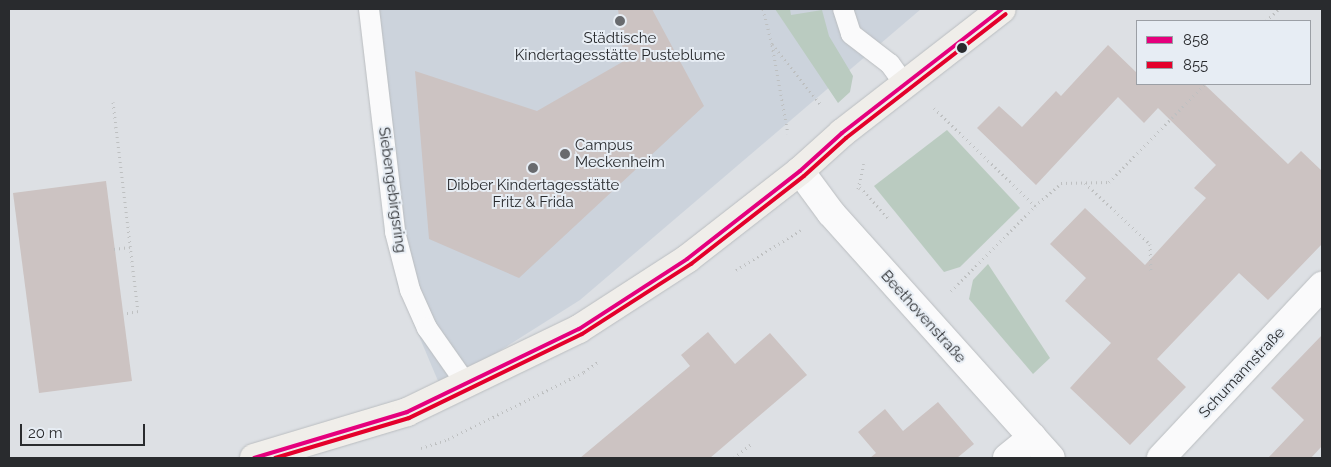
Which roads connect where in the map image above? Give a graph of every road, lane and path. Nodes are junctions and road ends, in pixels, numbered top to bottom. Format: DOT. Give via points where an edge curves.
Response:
graph roads {
  1 [pos="369,9"];
  2 [pos="763,9"];
  3 [pos="843,9"];
  4 [pos="1002,9"];
  5 [pos="1279,9"];
  6 [pos="1267,20"];
  7 [pos="772,44"];
  8 [pos="904,85"];
  9 [pos="1204,85"];
  10 [pos="113,102"];
  11 [pos="824,109"];
  12 [pos="927,113"];
  13 [pos="788,136"];
  14 [pos="800,171"];
  15 [pos="1085,183"];
  16 [pos="1034,206"];
  17 [pos="831,213"];
  18 [pos="130,247"];
  19 [pos="114,248"];
  20 [pos="749,261"];
  21 [pos="1151,271"];
  22 [pos="1322,286"];
  23 [pos="950,291"];
  24 [pos="123,314"];
  25 [pos="466,385"];
  26 [pos="1033,437"];
  27 [pos="750,445"];
  28 [pos="254,458"];
  29 [pos="734,458"];
  30 [pos="1007,458"];
  31 [pos="1051,458"];
  32 [pos="1161,458"];
  1 -- 25 [label="lane, Siebengebirgsring" via="395,232 410,290 427,328"];
  2 -- 7 [label="path"];
  3 -- 8 [label="lane" via="851,34 890,64"];
  4 -- 8 [label="street"];
  5 -- 6 [label="path"];
  7 -- 11 [label="path"];
  7 -- 13 [label="path"];
  8 -- 14 [label="street" via="842,133"];
  9 -- 15 [label="path" via="1109,182"];
  10 -- 18 [label="path"];
  12 -- 16 [label="path" via="935,107"];
  14 -- 17 [label="street, Beethovenstraße"];
  14 -- 25 [label="street" via="687,259 578,329"];
  15 -- 16 [label="path" via="1061,183"];
  15 -- 21 [label="path" via="1150,244"];
  16 -- 23 [label="path"];
  17 -- 20 [label="path"];
  17 -- 26 [label="street, Beethovenstraße"];
  18 -- 19 [label="path"];
  18 -- 24 [label="path" via="138,311"];
  22 -- 32 [label="street, Schumannstraße"];
  25 -- 28 [label="street" via="407,412"];
  26 -- 30 [label="street"];
  26 -- 31 [label="street, Beethovenstraße"];
  27 -- 29 [label="path"];
}
